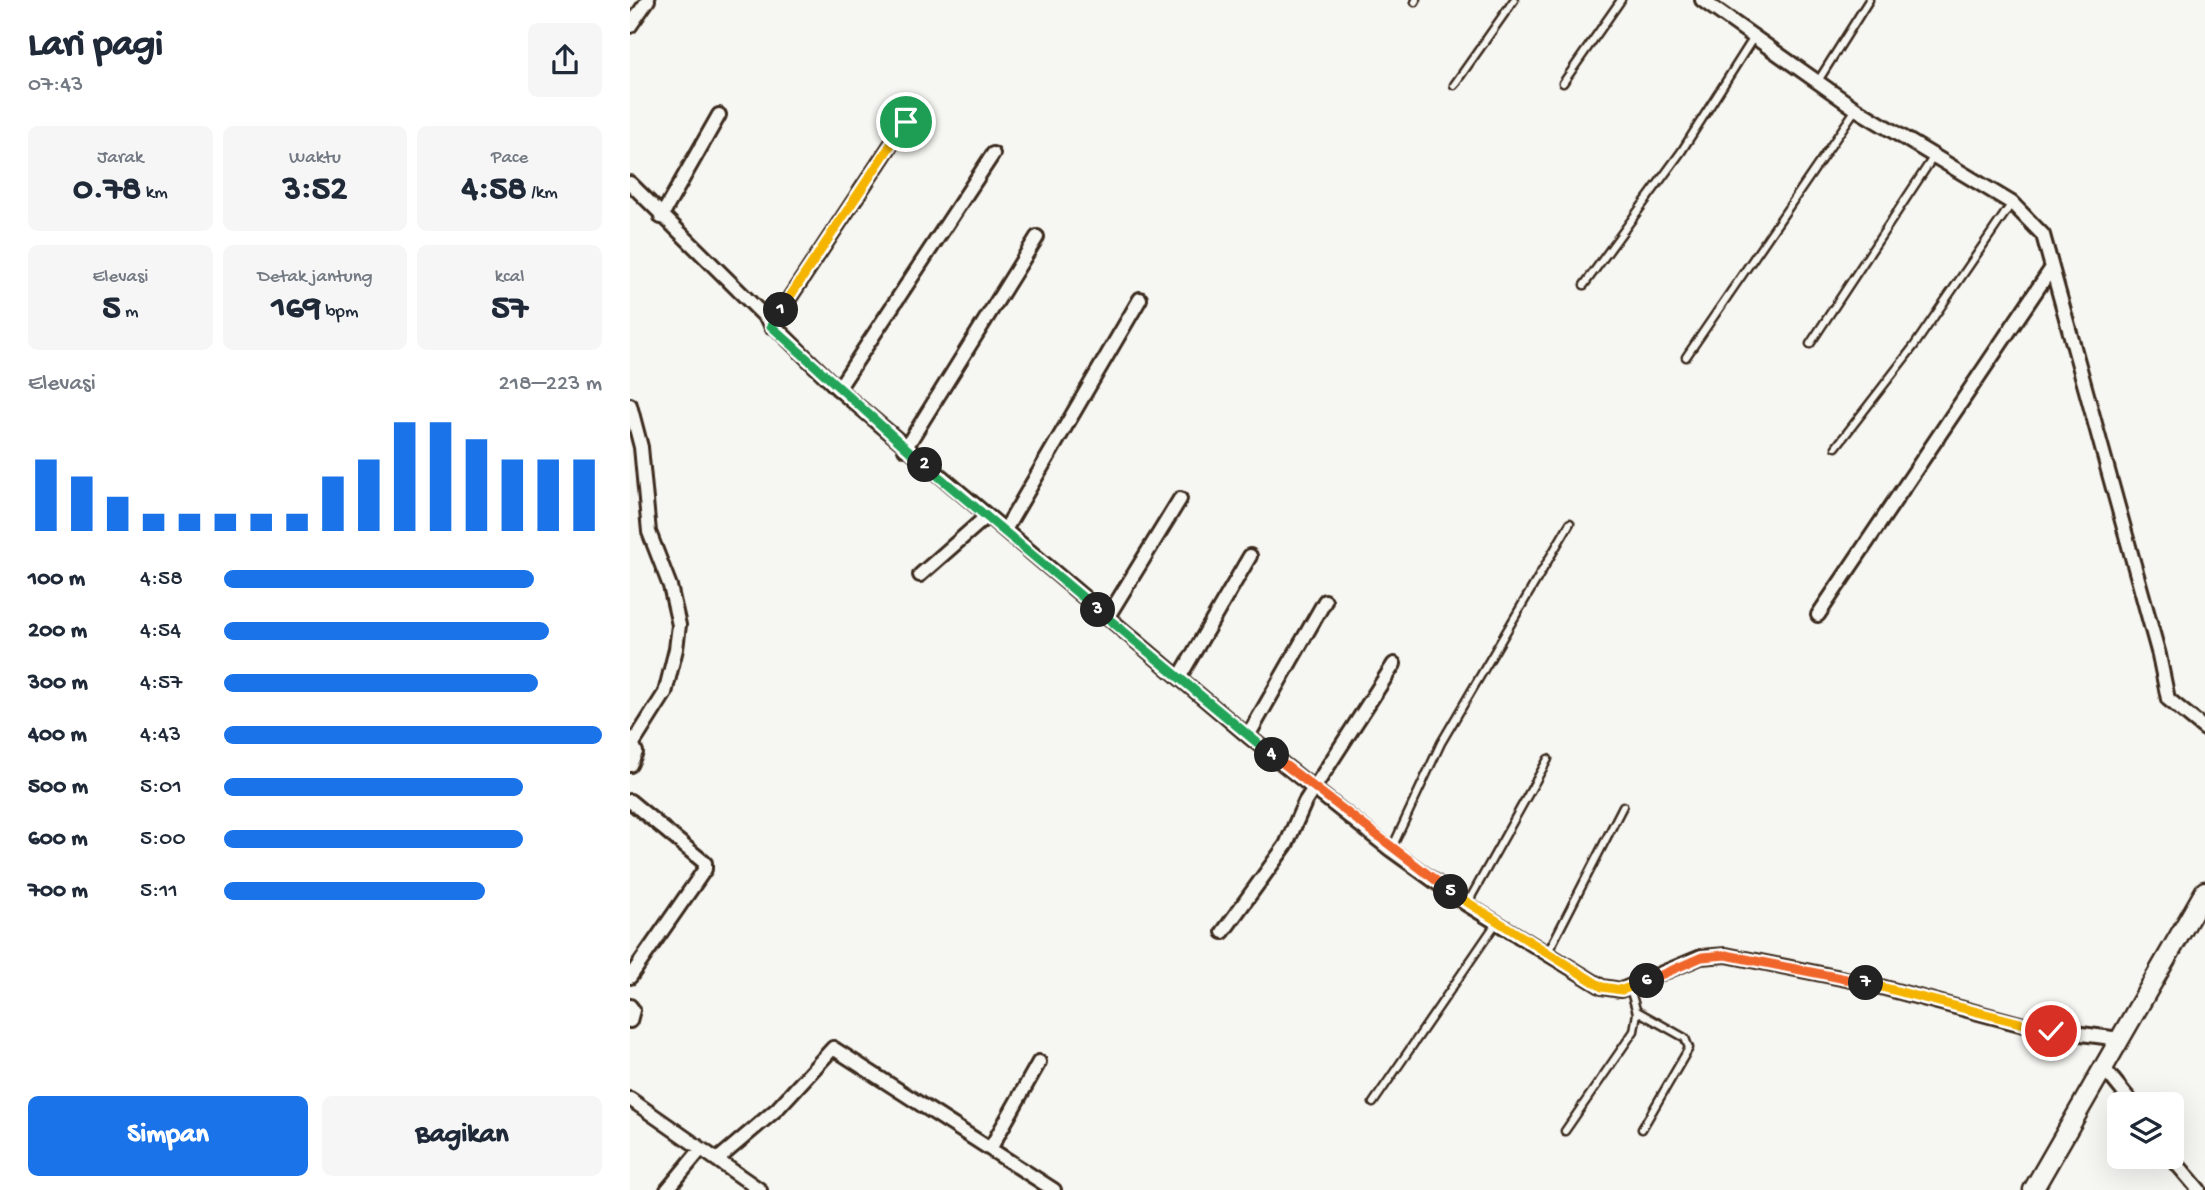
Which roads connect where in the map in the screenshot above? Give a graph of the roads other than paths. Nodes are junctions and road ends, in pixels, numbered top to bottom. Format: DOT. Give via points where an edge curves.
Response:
graph roads {
  1 [pos="648,0"];
  2 [pos="1514,0"];
  3 [pos="1621,0"];
  4 [pos="1702,0"];
  5 [pos="1869,0"];
  6 [pos="630,26"];
  7 [pos="1754,37"];
  8 [pos="1818,82"];
  9 [pos="1563,83"];
  10 [pos="1454,85"];
  11 [pos="1856,109"];
  12 [pos="719,115"];
  13 [pos="906,122"];
  14 [pos="993,154"];
  15 [pos="1934,156"];
  16 [pos="630,183"];
  17 [pos="2012,203"];
  18 [pos="661,217"];
  19 [pos="1037,237"];
  20 [pos="2051,269"];
  21 [pos="1584,285"];
  22 [pos="1140,299"];
  23 [pos="771,326"];
  24 [pos="1810,344"];
  25 [pos="1686,357"];
  26 [pos="838,389"];
  27 [pos="630,405"];
  28 [pos="1836,447"];
  29 [pos="905,449"];
  30 [pos="1180,499"];
  31 [pos="987,516"];
  32 [pos="1570,523"];
  33 [pos="1004,530"];
  34 [pos="1250,556"];
  35 [pos="920,575"];
  36 [pos="1325,601"];
  37 [pos="1818,615"];
  38 [pos="1107,618"];
  39 [pos="1394,664"];
  40 [pos="1179,678"];
  41 [pos="2205,729"];
  42 [pos="1248,736"];
  43 [pos="632,740"];
  44 [pos="1548,759"];
  45 [pos="630,765"];
  46 [pos="1314,787"];
  47 [pos="630,801"];
  48 [pos="1623,806"];
  49 [pos="1391,850"];
  50 [pos="2205,891"];
  51 [pos="1466,904"];
  52 [pos="1497,922"];
  53 [pos="1223,932"];
  54 [pos="1547,954"];
  55 [pos="630,976"];
  56 [pos="1630,988"];
  57 [pos="630,1006"];
  58 [pos="1637,1011"];
  59 [pos="630,1021"];
  60 [pos="2120,1040"];
  61 [pos="1039,1062"];
  62 [pos="2103,1068"];
  63 [pos="2123,1092"];
  64 [pos="630,1099"];
  65 [pos="1373,1103"];
  66 [pos="1642,1129"];
  67 [pos="1565,1131"];
  68 [pos="701,1149"];
  69 [pos="989,1149"];
  70 [pos="717,1160"];
  71 [pos="2181,1169"];
  72 [pos="667,1190"];
  73 [pos="760,1190"];
  74 [pos="1054,1190"];
  75 [pos="2033,1190"];
  76 [pos="2199,1190"];
  1 -- 6 [label="street"];
  2 -- 10 [label="lane"];
  3 -- 9 [label="lane"];
  4 -- 7 [label="street"];
  5 -- 8 [label="lane"];
  7 -- 8 [label="street"];
  7 -- 21 [label="lane" via="1681,152"];
  8 -- 11 [label="street"];
  11 -- 15 [label="street"];
  11 -- 25 [label="lane"];
  12 -- 18 [label="street"];
  13 -- 23 [label="street"];
  14 -- 26 [label="street"];
  15 -- 17 [label="street"];
  15 -- 24 [label="lane"];
  16 -- 18 [label="street"];
  17 -- 20 [label="street" via="2043,236"];
  17 -- 28 [label="lane" via="1906,356"];
  18 -- 23 [label="street"];
  19 -- 29 [label="street"];
  20 -- 37 [label="street"];
  20 -- 41 [label="street" via="2168,699"];
  22 -- 33 [label="street"];
  23 -- 26 [label="street"];
  26 -- 29 [label="street"];
  27 -- 43 [label="street" via="641,447 649,532 679,625 665,693"];
  29 -- 31 [label="street"];
  30 -- 38 [label="street"];
  31 -- 33 [label="street"];
  31 -- 35 [label="street"];
  32 -- 49 [label="lane" via="1441,743"];
  33 -- 38 [label="street"];
  34 -- 40 [label="street"];
  36 -- 42 [label="street"];
  38 -- 40 [label="street"];
  39 -- 46 [label="street"];
  40 -- 42 [label="street"];
  42 -- 46 [label="street"];
  43 -- 45 [label="street" via="636,752"];
  44 -- 51 [label="lane"];
  46 -- 49 [label="street"];
  46 -- 53 [label="street" via="1286,845"];
  47 -- 55 [label="street" via="701,858 705,869"];
  48 -- 54 [label="lane"];
  49 -- 51 [label="street"];
  50 -- 60 [label="street"];
  51 -- 52 [label="street"];
  52 -- 54 [label="street"];
  52 -- 65 [label="lane"];
  54 -- 56 [label="street" via="1602,987"];
  56 -- 58 [label="lane"];
  56 -- 60 [label="street" via="1702,957 1726,955 1866,983 2035,1028"];
  57 -- 59 [label="street"];
  58 -- 66 [label="lane" via="1685,1038 1689,1048"];
  58 -- 67 [label="lane" via="1629,1042"];
  60 -- 62 [label="street"];
  61 -- 69 [label="street"];
  62 -- 63 [label="street"];
  62 -- 75 [label="street"];
  64 -- 68 [label="street"];
  68 -- 70 [label="street"];
  68 -- 72 [label="street"];
  69 -- 70 [label="street" via="833,1048 777,1109"];
  69 -- 74 [label="street"];
  70 -- 73 [label="street"];
  71 -- 76 [label="street"];
}
